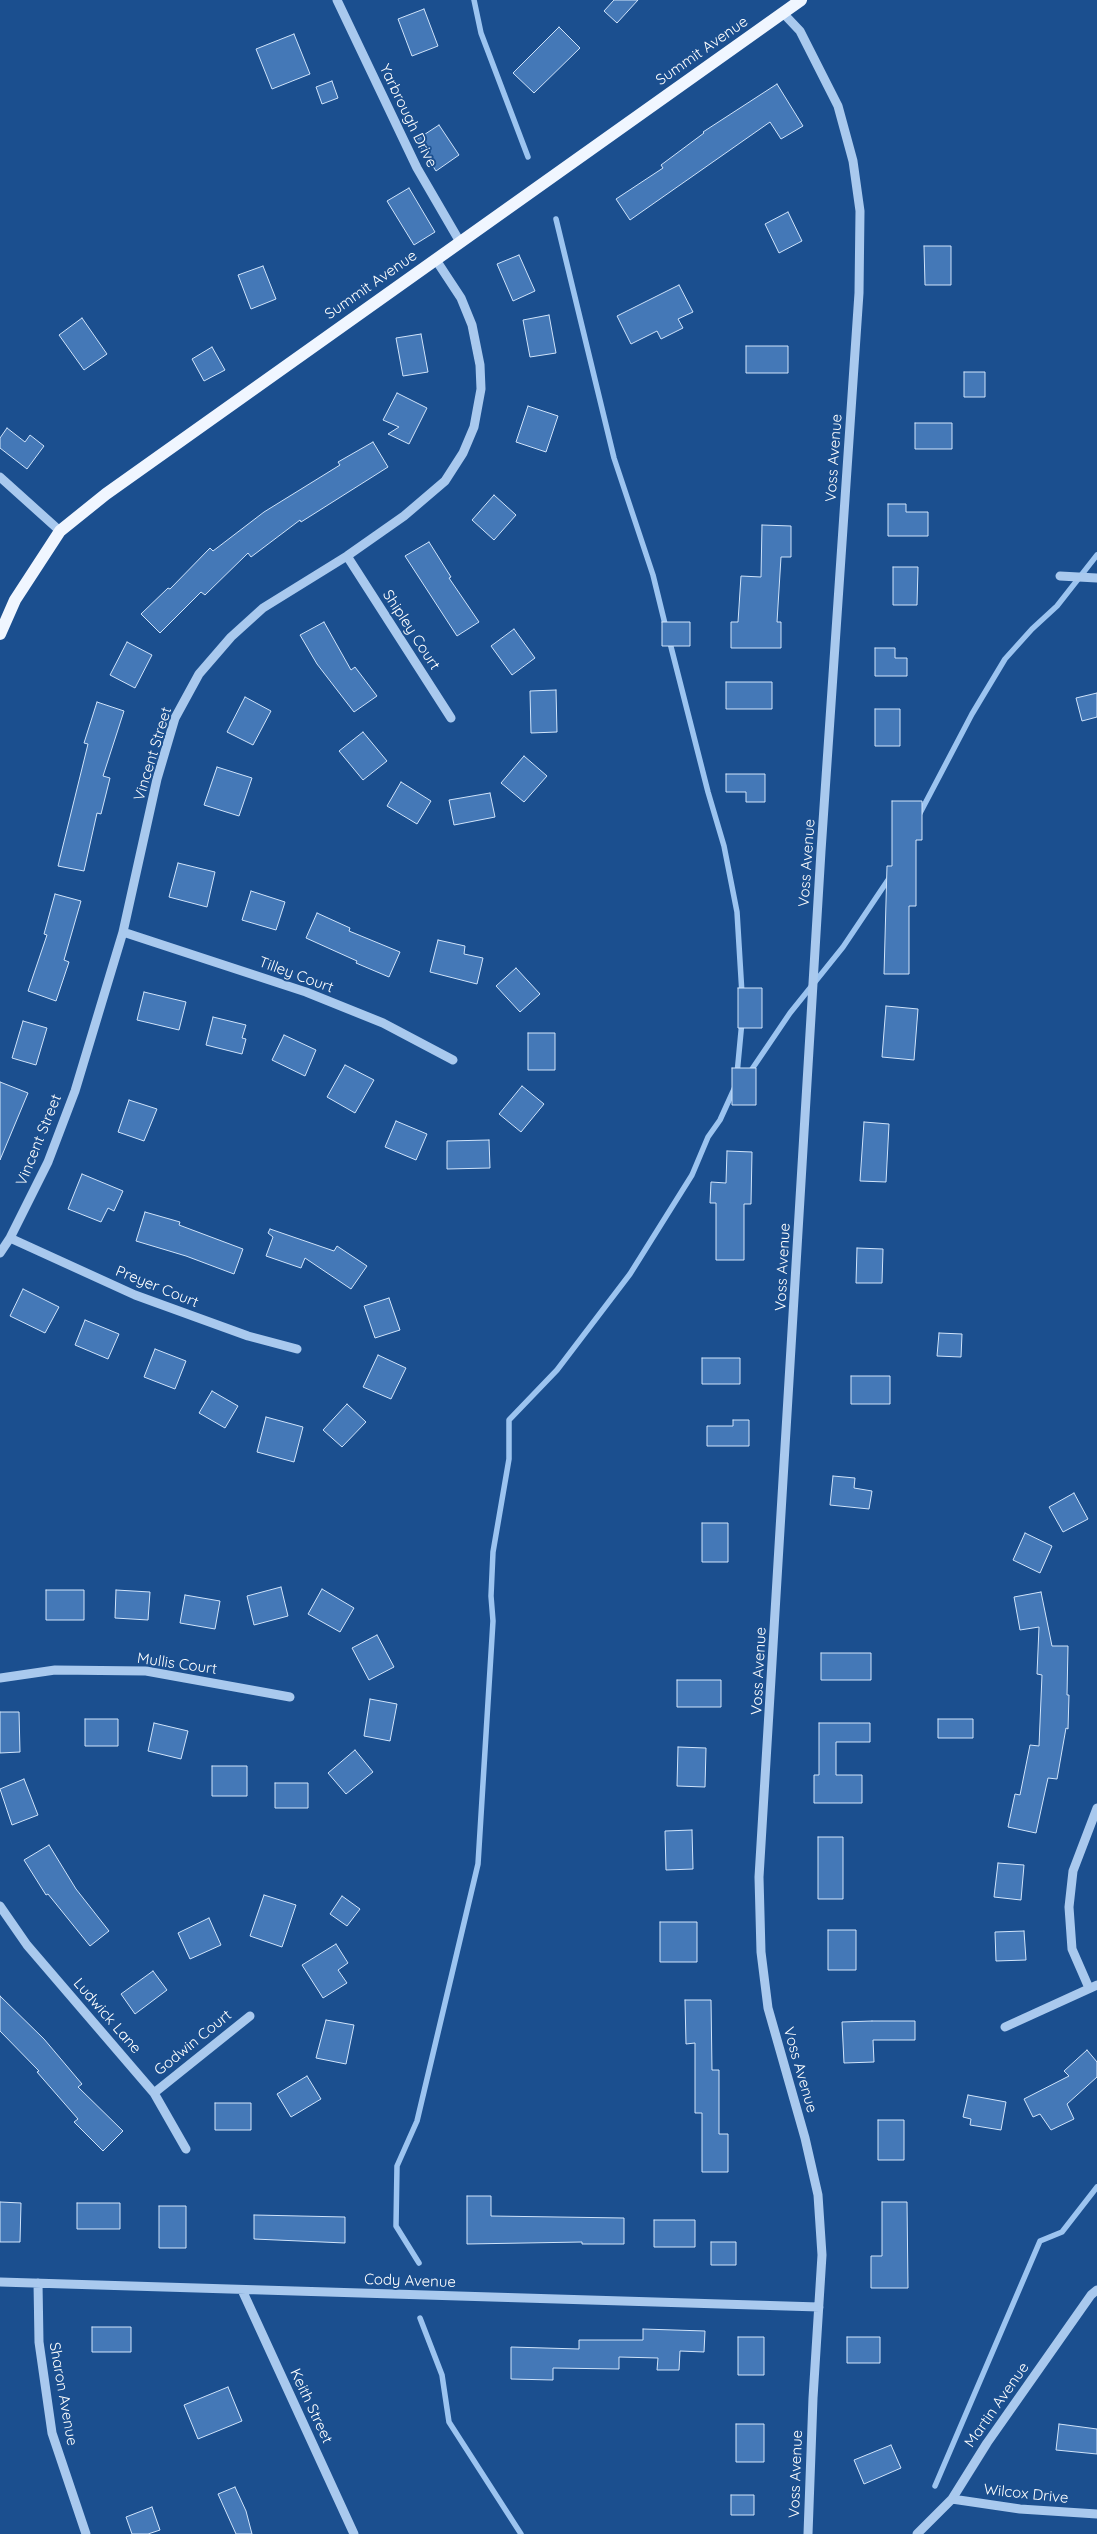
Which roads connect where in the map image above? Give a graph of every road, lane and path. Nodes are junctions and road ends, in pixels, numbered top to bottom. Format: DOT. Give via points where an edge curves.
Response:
graph roads {
  1 [pos="337,0"];
  2 [pos="801,0"];
  3 [pos="783,13"];
  4 [pos="460,242"];
  5 [pos="436,260"];
  6 [pos="0,477"];
  7 [pos="60,531"];
  8 [pos="347,556"];
  9 [pos="1060,576"];
  10 [pos="1097,578"];
  11 [pos="0,634"];
  12 [pos="451,718"];
  13 [pos="124,932"];
  14 [pos="453,1060"];
  15 [pos="10,1238"];
  16 [pos="0,1253"];
  17 [pos="297,1349"];
  18 [pos="0,1678"];
  19 [pos="290,1697"];
  20 [pos="1097,1808"];
  21 [pos="0,1906"];
  22 [pos="1093,1987"];
  23 [pos="250,2016"];
  24 [pos="1005,2027"];
  25 [pos="154,2092"];
  26 [pos="186,2149"];
  27 [pos="0,2282"];
  28 [pos="38,2283"];
  29 [pos="242,2290"];
  30 [pos="1097,2290"];
  31 [pos="818,2307"];
  32 [pos="952,2499"];
  33 [pos="1097,2514"];
  34 [pos="86,2534"];
  35 [pos="354,2534"];
  36 [pos="808,2534"];
  37 [pos="917,2534"];
  1 -- 4 [label="street, Yarbrough Drive" via="417,168"];
  2 -- 3 [label="main road, Summit Avenue"];
  3 -- 4 [label="main road, Summit Avenue"];
  3 -- 31 [label="street, Voss Avenue" via="800,31 838,106 853,161 860,211 859,293 759,1877 761,1952 768,2008 818,2195 822,2255"];
  4 -- 5 [label="main road, Summit Avenue"];
  5 -- 7 [label="main road, Summit Avenue" via="240,397"];
  5 -- 8 [label="street, Vincent Street" via="461,298 472,325 481,389 474,426 463,453 445,480 404,516"];
  6 -- 7 [label="street"];
  7 -- 11 [label="main road, Summit Avenue" via="15,600"];
  8 -- 12 [label="street, Shipley Court"];
  8 -- 13 [label="street, Vincent Street" via="263,608 198,674 175,718 157,779"];
  9 -- 10 [label="street"];
  13 -- 14 [label="street, Tilley Court" via="306,992 383,1023"];
  13 -- 15 [label="street, Vincent Street" via="48,1162"];
  15 -- 16 [label="street, Vincent Street"];
  15 -- 17 [label="street, Preyer Court" via="135,1295 248,1336"];
  18 -- 19 [label="street, Mullis Court" via="55,1670 146,1671"];
  20 -- 22 [label="street" via="1073,1871 1069,1907 1072,1949"];
  21 -- 25 [label="street, Ludwick Lane" via="27,1945"];
  22 -- 24 [label="street"];
  23 -- 25 [label="street, Godwin Court"];
  25 -- 26 [label="street, Ludwick Lane"];
  27 -- 28 [label="street, Cody Avenue"];
  28 -- 29 [label="street, Cody Avenue"];
  28 -- 34 [label="street, Sharon Avenue" via="39,2342 52,2433"];
  29 -- 31 [label="street, Cody Avenue"];
  29 -- 35 [label="street, Keith Street"];
  30 -- 32 [label="street, Martin Avenue" via="987,2443"];
  31 -- 36 [label="street, Voss Avenue"];
  32 -- 33 [label="street, Wilcox Drive" via="1020,2509"];
  32 -- 37 [label="street, Martin Avenue"];
}
